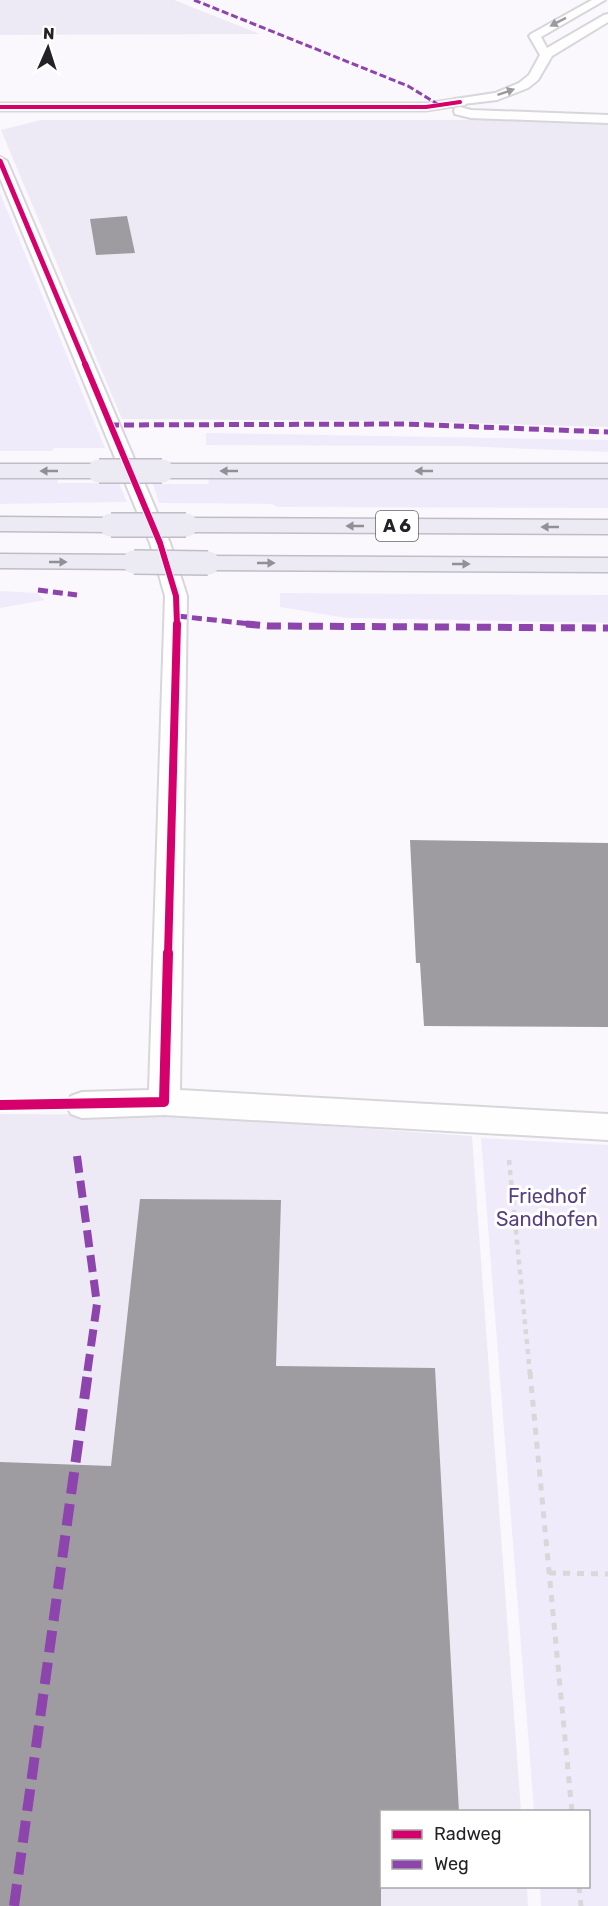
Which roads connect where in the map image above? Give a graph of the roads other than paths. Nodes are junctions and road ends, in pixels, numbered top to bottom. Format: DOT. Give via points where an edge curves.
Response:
graph roads {
  1 [pos="600,0"];
  2 [pos="608,17"];
  3 [pos="544,59"];
  4 [pos="523,71"];
  5 [pos="496,83"];
  6 [pos="460,102"];
  7 [pos="441,106"];
  8 [pos="0,107"];
  9 [pos="73,109"];
  10 [pos="0,113"];
  11 [pos="608,119"];
  12 [pos="0,162"];
  13 [pos="0,471"];
  14 [pos="608,471"];
  15 [pos="0,524"];
  16 [pos="608,527"];
  17 [pos="0,561"];
  18 [pos="608,565"];
  19 [pos="164,1102"];
  20 [pos="82,1105"];
  21 [pos="608,1127"];
  1 -- 3 [label="lane, one-way" via="535,36"];
  2 -- 3 [label="lane"];
  3 -- 4 [label="lane"];
  6 -- 3 [label="lane, one-way" via="518,87 532,79"];
  5 -- 6 [label="lane"];
  6 -- 7 [label="street"];
  7 -- 9 [label="street"];
  7 -- 11 [label="lane" via="471,114"];
  8 -- 9 [label="street"];
  9 -- 10 [label="street"];
  12 -- 19 [label="lane" via="160,543 176,596"];
  14 -- 13 [label="highway, one-way, bridge"];
  16 -- 15 [label="highway, A 6, one-way, bridge"];
  17 -- 18 [label="highway, A 6, one-way, bridge"];
  19 -- 20 [label="lane"];
  19 -- 21 [label="lane"];
}
